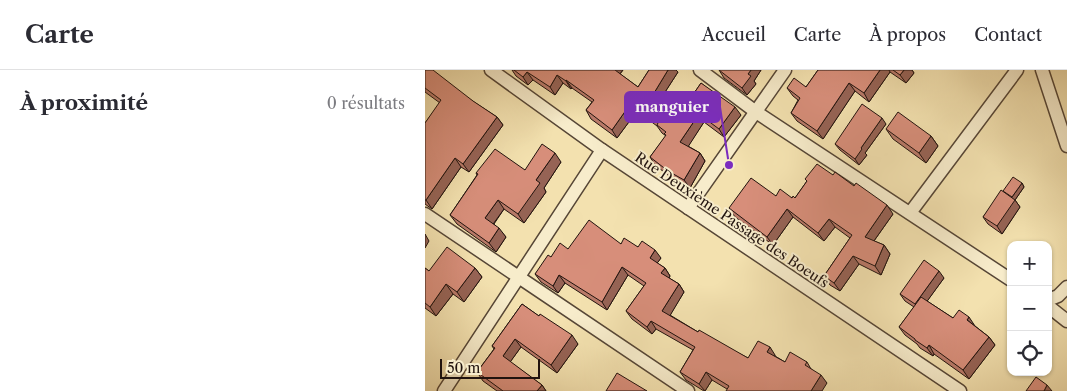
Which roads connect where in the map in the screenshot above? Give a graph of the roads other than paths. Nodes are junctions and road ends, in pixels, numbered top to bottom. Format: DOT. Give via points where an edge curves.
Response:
graph roads {
  1 [pos="491,70"];
  2 [pos="700,70"];
  3 [pos="785,70"];
  4 [pos="1017,70"];
  5 [pos="1043,70"];
  6 [pos="755,112"];
  7 [pos="1067,146"];
  8 [pos="602,150"];
  9 [pos="688,208"];
  10 [pos="911,213"];
  11 [pos="425,214"];
  12 [pos="518,276"];
  13 [pos="1007,277"];
  14 [pos="1067,287"];
  15 [pos="1052,298"];
  16 [pos="1052,309"];
  17 [pos="1067,321"];
  18 [pos="444,391"];
  19 [pos="688,391"];
  20 [pos="960,391"];
  1 -- 8 [label="street, Rue Deuxième Passage des Boeufs"];
  2 -- 6 [label="street"];
  3 -- 6 [label="street"];
  4 -- 10 [label="street"];
  5 -- 7 [label="street"];
  6 -- 9 [label="street"];
  6 -- 10 [label="street"];
  8 -- 9 [label="street, Rue Deuxième Passage des Boeufs"];
  8 -- 12 [label="street"];
  9 -- 20 [label="street, Rue Deuxième Passage des Boeufs"];
  10 -- 13 [label="street"];
  11 -- 12 [label="street"];
  12 -- 18 [label="street"];
  12 -- 19 [label="street"];
  14 -- 15 [label="street"];
  16 -- 17 [label="street"];
}
